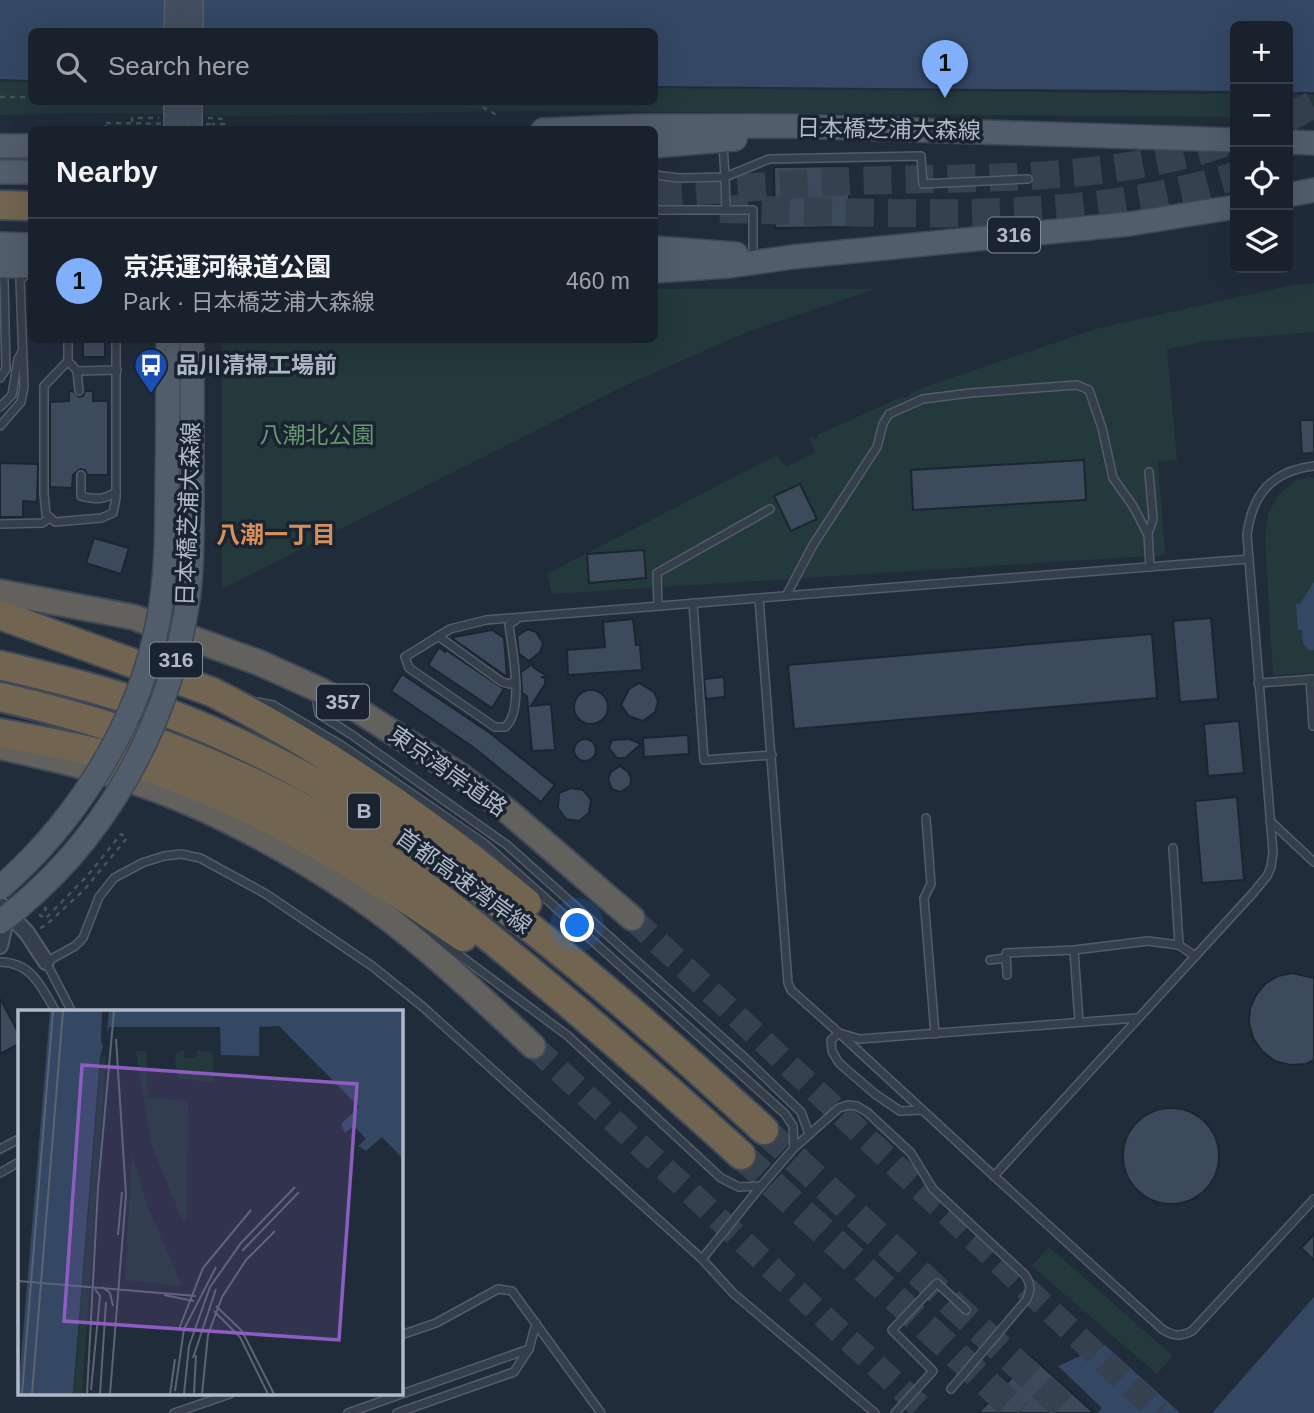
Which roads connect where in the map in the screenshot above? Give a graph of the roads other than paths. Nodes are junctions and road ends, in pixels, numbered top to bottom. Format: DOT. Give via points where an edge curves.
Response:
graph roads {
  1 [pos="176,0"];
  2 [pos="192,0"];
  3 [pos="176,28"];
  4 [pos="192,28"];
  5 [pos="658,126"];
  6 [pos="900,129"];
  7 [pos="1114,136"];
  8 [pos="723,140"];
  9 [pos="1230,140"];
  10 [pos="0,146"];
  11 [pos="28,146"];
  12 [pos="658,146"];
  13 [pos="1230,150"];
  14 [pos="0,172"];
  15 [pos="28,172"];
  16 [pos="658,175"];
  17 [pos="725,177"];
  18 [pos="1028,179"];
  19 [pos="1314,190"];
  20 [pos="1293,194"];
  21 [pos="0,205"];
  22 [pos="28,206"];
  23 [pos="1230,207"];
  24 [pos="658,210"];
  25 [pos="726,210"];
  26 [pos="0,244"];
  27 [pos="28,245"];
  28 [pos="658,248"];
  29 [pos="753,256"];
  30 [pos="792,257"];
  31 [pos="0,266"];
  32 [pos="28,268"];
  33 [pos="658,271"];
  34 [pos="28,272"];
  35 [pos="0,276"];
  36 [pos="3,323"];
  37 [pos="0,332"];
  38 [pos="68,343"];
  39 [pos="116,343"];
  40 [pos="168,343"];
  41 [pos="192,343"];
  42 [pos="23,352"];
  43 [pos="68,361"];
  44 [pos="117,370"];
  45 [pos="77,371"];
  46 [pos="0,378"];
  47 [pos="79,391"];
  48 [pos="0,407"];
  49 [pos="0,426"];
  50 [pos="1314,466"];
  51 [pos="1149,472"];
  52 [pos="80,475"];
  53 [pos="116,492"];
  54 [pos="770,509"];
  55 [pos="50,518"];
  56 [pos="0,524"];
  57 [pos="1148,535"];
  58 [pos="1249,559"];
  59 [pos="1150,567"];
  60 [pos="0,592"];
  61 [pos="786,596"];
  62 [pos="759,598"];
  63 [pos="693,603"];
  64 [pos="658,606"];
  65 [pos="0,615"];
  66 [pos="517,618"];
  67 [pos="438,636"];
  68 [pos="0,665"];
  69 [pos="1312,679"];
  70 [pos="514,681"];
  71 [pos="1258,683"];
  72 [pos="322,691"];
  73 [pos="212,692"];
  74 [pos="3,698"];
  75 [pos="1313,726"];
  76 [pos="0,733"];
  77 [pos="0,747"];
  78 [pos="772,755"];
  79 [pos="926,818"];
  80 [pos="1270,821"];
  81 [pos="283,825"];
  82 [pos="1173,848"];
  83 [pos="319,857"];
  84 [pos="1314,862"];
  85 [pos="0,888"];
  86 [pos="392,905"];
  87 [pos="0,906"];
  88 [pos="632,918"];
  89 [pos="0,922"];
  90 [pos="1179,945"];
  91 [pos="0,946"];
  92 [pos="1074,950"];
  93 [pos="1195,956"];
  94 [pos="1006,958"];
  95 [pos="990,960"];
  96 [pos="0,962"];
  97 [pos="46,962"];
  98 [pos="1007,975"];
  99 [pos="55,1010"];
  100 [pos="71,1010"];
  101 [pos="577,1010"];
  102 [pos="1138,1018"];
  103 [pos="1079,1022"];
  104 [pos="839,1033"];
  105 [pos="935,1034"];
  106 [pos="533,1046"];
  107 [pos="677,1050"];
  108 [pos="922,1110"];
  109 [pos="764,1130"];
  110 [pos="809,1134"];
  111 [pos="18,1140"];
  112 [pos="794,1148"];
  113 [pos="0,1149"];
  114 [pos="741,1155"];
  115 [pos="18,1163"];
  116 [pos="0,1173"];
  117 [pos="994,1176"];
  118 [pos="761,1186"];
  119 [pos="1314,1199"];
  120 [pos="702,1259"];
  121 [pos="966,1310"];
  122 [pos="536,1323"];
  123 [pos="402,1335"];
  124 [pos="529,1349"];
  125 [pos="951,1389"];
  126 [pos="402,1394"];
  127 [pos="224,1396"];
  128 [pos="396,1396"];
  129 [pos="174,1413"];
  130 [pos="348,1413"];
  131 [pos="397,1413"];
  132 [pos="600,1413"];
  133 [pos="875,1413"];
  134 [pos="895,1413"];
  1 -- 3 [label="main road"];
  2 -- 4 [label="main road"];
  5 -- 6 [label="main road, 日本橋芝浦大森線"];
  6 -- 7 [label="main road, 日本橋芝浦大森線"];
  6 -- 8 [label="main road"];
  7 -- 9 [label="main road, 日本橋芝浦大森線"];
  7 -- 13 [label="main road"];
  8 -- 12 [label="main road"];
  8 -- 17 [label="lane"];
  10 -- 11 [label="main road"];
  14 -- 15 [label="main road"];
  16 -- 17 [label="lane"];
  17 -- 18 [label="lane" via="769,159 921,156 923,184"];
  17 -- 25 [label="lane"];
  19 -- 20 [label="main road"];
  21 -- 22 [label="highway"];
  23 -- 30 [label="main road, 316" via="1129,224"];
  24 -- 25 [label="lane"];
  25 -- 29 [label="lane" via="753,210"];
  26 -- 27 [label="main road"];
  28 -- 29 [label="main road"];
  29 -- 30 [label="main road"];
  30 -- 33 [label="main road, 316"];
  31 -- 32 [label="main road"];
  34 -- 42 [label="lane" via="20,280"];
  35 -- 36 [label="lane" via="4,280"];
  36 -- 37 [label="lane"];
  36 -- 46 [label="lane" via="6,369"];
  38 -- 43 [label="lane"];
  39 -- 44 [label="lane"];
  40 -- 85 [label="main road, 日本橋芝浦大森線 / 316, bridge" via="166,554 151,654 132,705 97,774 47,841"];
  41 -- 89 [label="main road, 日本橋芝浦大森線 / 316, bridge" via="191,571 174,666 152,729 119,790 87,837 34,895"];
  42 -- 48 [label="lane" via="12,395"];
  42 -- 49 [label="lane" via="21,402"];
  43 -- 45 [label="lane"];
  43 -- 55 [label="lane" via="44,386 44,495"];
  44 -- 45 [label="lane"];
  44 -- 53 [label="lane"];
  45 -- 47 [label="lane"];
  50 -- 58 [label="lane" via="1277,478 1257,500 1247,535"];
  51 -- 57 [label="lane" via="1153,519"];
  52 -- 53 [label="lane" via="81,496 106,499"];
  53 -- 55 [label="lane" via="113,513 74,522"];
  54 -- 64 [label="lane" via="657,573"];
  55 -- 56 [label="lane" via="42,523"];
  57 -- 59 [label="lane"];
  57 -- 61 [label="lane" via="1113,478 1093,397 1084,387 923,399 885,418 877,447 813,545"];
  58 -- 59 [label="lane"];
  58 -- 71 [label="lane"];
  59 -- 61 [label="lane"];
  60 -- 72 [label="highway, 東京湾岸道路 / 357" via="133,617"];
  61 -- 62 [label="lane"];
  62 -- 63 [label="lane"];
  62 -- 78 [label="lane"];
  63 -- 64 [label="lane"];
  63 -- 78 [label="lane" via="704,760"];
  64 -- 66 [label="lane"];
  65 -- 73 [label="highway"];
  66 -- 67 [label="lane" via="486,620"];
  66 -- 70 [label="lane" via="509,625"];
  67 -- 70 [label="lane" via="502,682"];
  67 -- 70 [label="lane" via="405,657 409,668 495,727 505,727 513,716"];
  68 -- 107 [label="highway, 首都高速湾岸線 / B" via="172,714 225,736 338,796 483,892"];
  69 -- 71 [label="lane"];
  69 -- 75 [label="lane"];
  71 -- 80 [label="lane"];
  72 -- 88 [label="highway, 東京湾岸道路 / 357" via="457,774 510,813"];
  72 -- 110 [label="lane" via="317,702 319,714 507,845 745,1058 801,1112"];
  73 -- 107 [label="highway" via="393,798 461,848 565,935"];
  73 -- 112 [label="lane" via="273,705 485,844 785,1114 793,1126"];
  74 -- 101 [label="highway, 首都高速湾岸線 / B" via="129,732 218,767 291,803 422,883"];
  76 -- 81 [label="highway" via="101,754 154,771"];
  77 -- 106 [label="highway" via="61,760 178,798 261,839 376,909"];
  78 -- 104 [label="lane" via="788,983"];
  79 -- 105 [label="lane" via="931,884 924,898"];
  80 -- 84 [label="lane"];
  80 -- 93 [label="lane" via="1273,852 1267,876"];
  81 -- 83 [label="lane"];
  81 -- 101 [label="highway" via="416,906 517,977"];
  82 -- 90 [label="lane"];
  86 -- 118 [label="lane" via="568,1036 721,1178 739,1187"];
  87 -- 91 [label="street" via="5,925"];
  87 -- 97 [label="street" via="27,933"];
  90 -- 92 [label="lane" via="1148,941"];
  90 -- 93 [label="lane"];
  92 -- 94 [label="lane" via="1006,954"];
  92 -- 103 [label="lane"];
  93 -- 102 [label="lane"];
  94 -- 95 [label="lane"];
  94 -- 98 [label="lane"];
  96 -- 99 [label="lane" via="19,965 36,978"];
  97 -- 100 [label="lane"];
  97 -- 120 [label="lane" via="83,938 103,888 114,878 164,856 188,855 211,863 266,894 423,1007"];
  101 -- 114 [label="highway, 首都高速湾岸線 / B"];
  102 -- 103 [label="lane"];
  102 -- 117 [label="lane"];
  103 -- 105 [label="lane"];
  104 -- 105 [label="lane" via="860,1039"];
  104 -- 108 [label="lane"];
  104 -- 108 [label="lane" via="831,1040 839,1063 900,1111"];
  107 -- 109 [label="highway, 首都高速湾岸線 / B"];
  108 -- 117 [label="lane"];
  110 -- 112 [label="lane"];
  110 -- 125 [label="lane" via="839,1108 857,1106 867,1112 911,1153 933,1189 1030,1282 1027,1299"];
  111 -- 113 [label="lane"];
  112 -- 118 [label="lane"];
  115 -- 116 [label="lane"];
  117 -- 119 [label="lane" via="1162,1329 1175,1335 1192,1331"];
  118 -- 120 [label="lane"];
  120 -- 133 [label="lane" via="734,1294"];
  121 -- 134 [label="lane" via="937,1283 892,1330 933,1371"];
  122 -- 123 [label="lane" via="512,1291 498,1289"];
  122 -- 124 [label="lane"];
  122 -- 132 [label="lane"];
  124 -- 126 [label="lane"];
  124 -- 131 [label="lane" via="514,1372"];
  127 -- 129 [label="lane"];
  128 -- 130 [label="lane"];
}
